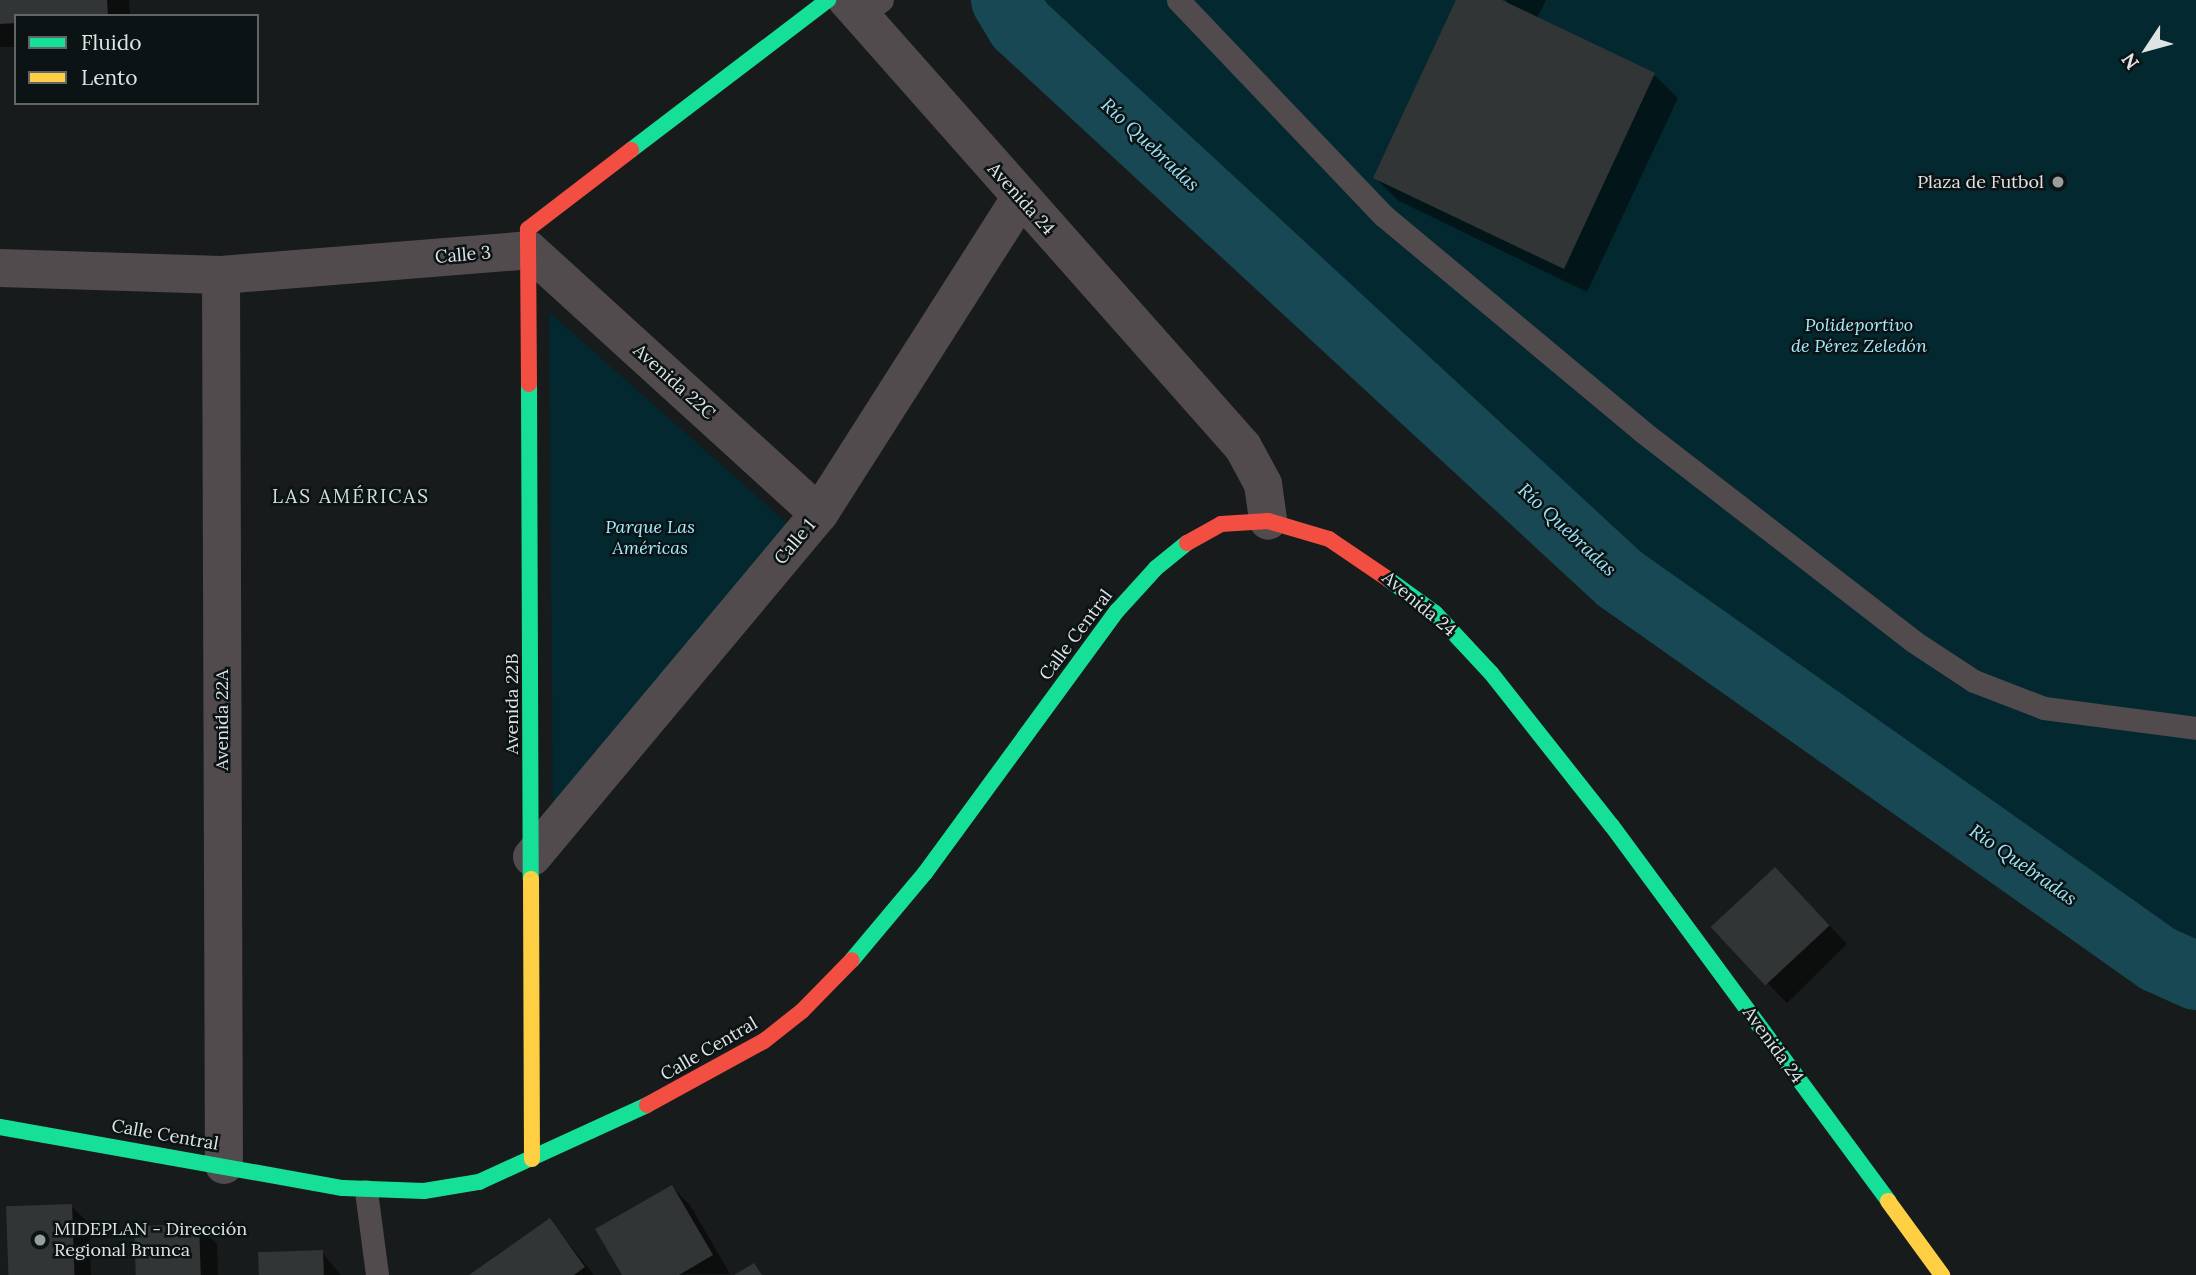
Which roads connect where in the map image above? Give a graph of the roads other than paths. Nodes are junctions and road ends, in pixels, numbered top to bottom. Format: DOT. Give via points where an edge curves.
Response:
graph roads {
  1 [pos="1178,0"];
  2 [pos="854,4"];
  3 [pos="1020,199"];
  4 [pos="528,250"];
  5 [pos="0,268"];
  6 [pos="221,275"];
  7 [pos="818,514"];
  8 [pos="1268,521"];
  9 [pos="2196,728"];
  10 [pos="532,858"];
  11 [pos="0,1127"];
  12 [pos="532,1159"];
  13 [pos="224,1165"];
  14 [pos="366,1191"];
  15 [pos="377,1275"];
  16 [pos="1942,1275"];
  1 -- 9 [label="lane" via="1384,216 1643,432 1913,641 1974,681 2044,708"];
  2 -- 3 [label="street, Avenida 24"];
  2 -- 4 [label="main road" via="528,229"];
  3 -- 7 [label="street, Calle 1"];
  3 -- 8 [label="street, Avenida 24" via="1243,447 1263,484"];
  4 -- 6 [label="street, Calle 3"];
  4 -- 7 [label="street, Avenida 22C"];
  4 -- 10 [label="main road, Avenida 22B"];
  5 -- 6 [label="street, Calle 3"];
  6 -- 13 [label="street, Avenida 22A"];
  7 -- 10 [label="street, Calle 1"];
  8 -- 12 [label="main road, Calle Central" via="1221,524 1135,588 925,873 859,953 802,1012 707,1076"];
  8 -- 16 [label="main road, Avenida 24" via="1329,539 1363,560 1434,613 1491,673 1612,826"];
  10 -- 12 [label="main road, Avenida 22B"];
  11 -- 13 [label="main road, Calle Central"];
  12 -- 14 [label="main road, Calle Central" via="454,1188"];
  13 -- 14 [label="main road, Calle Central"];
  14 -- 15 [label="lane"];
}
